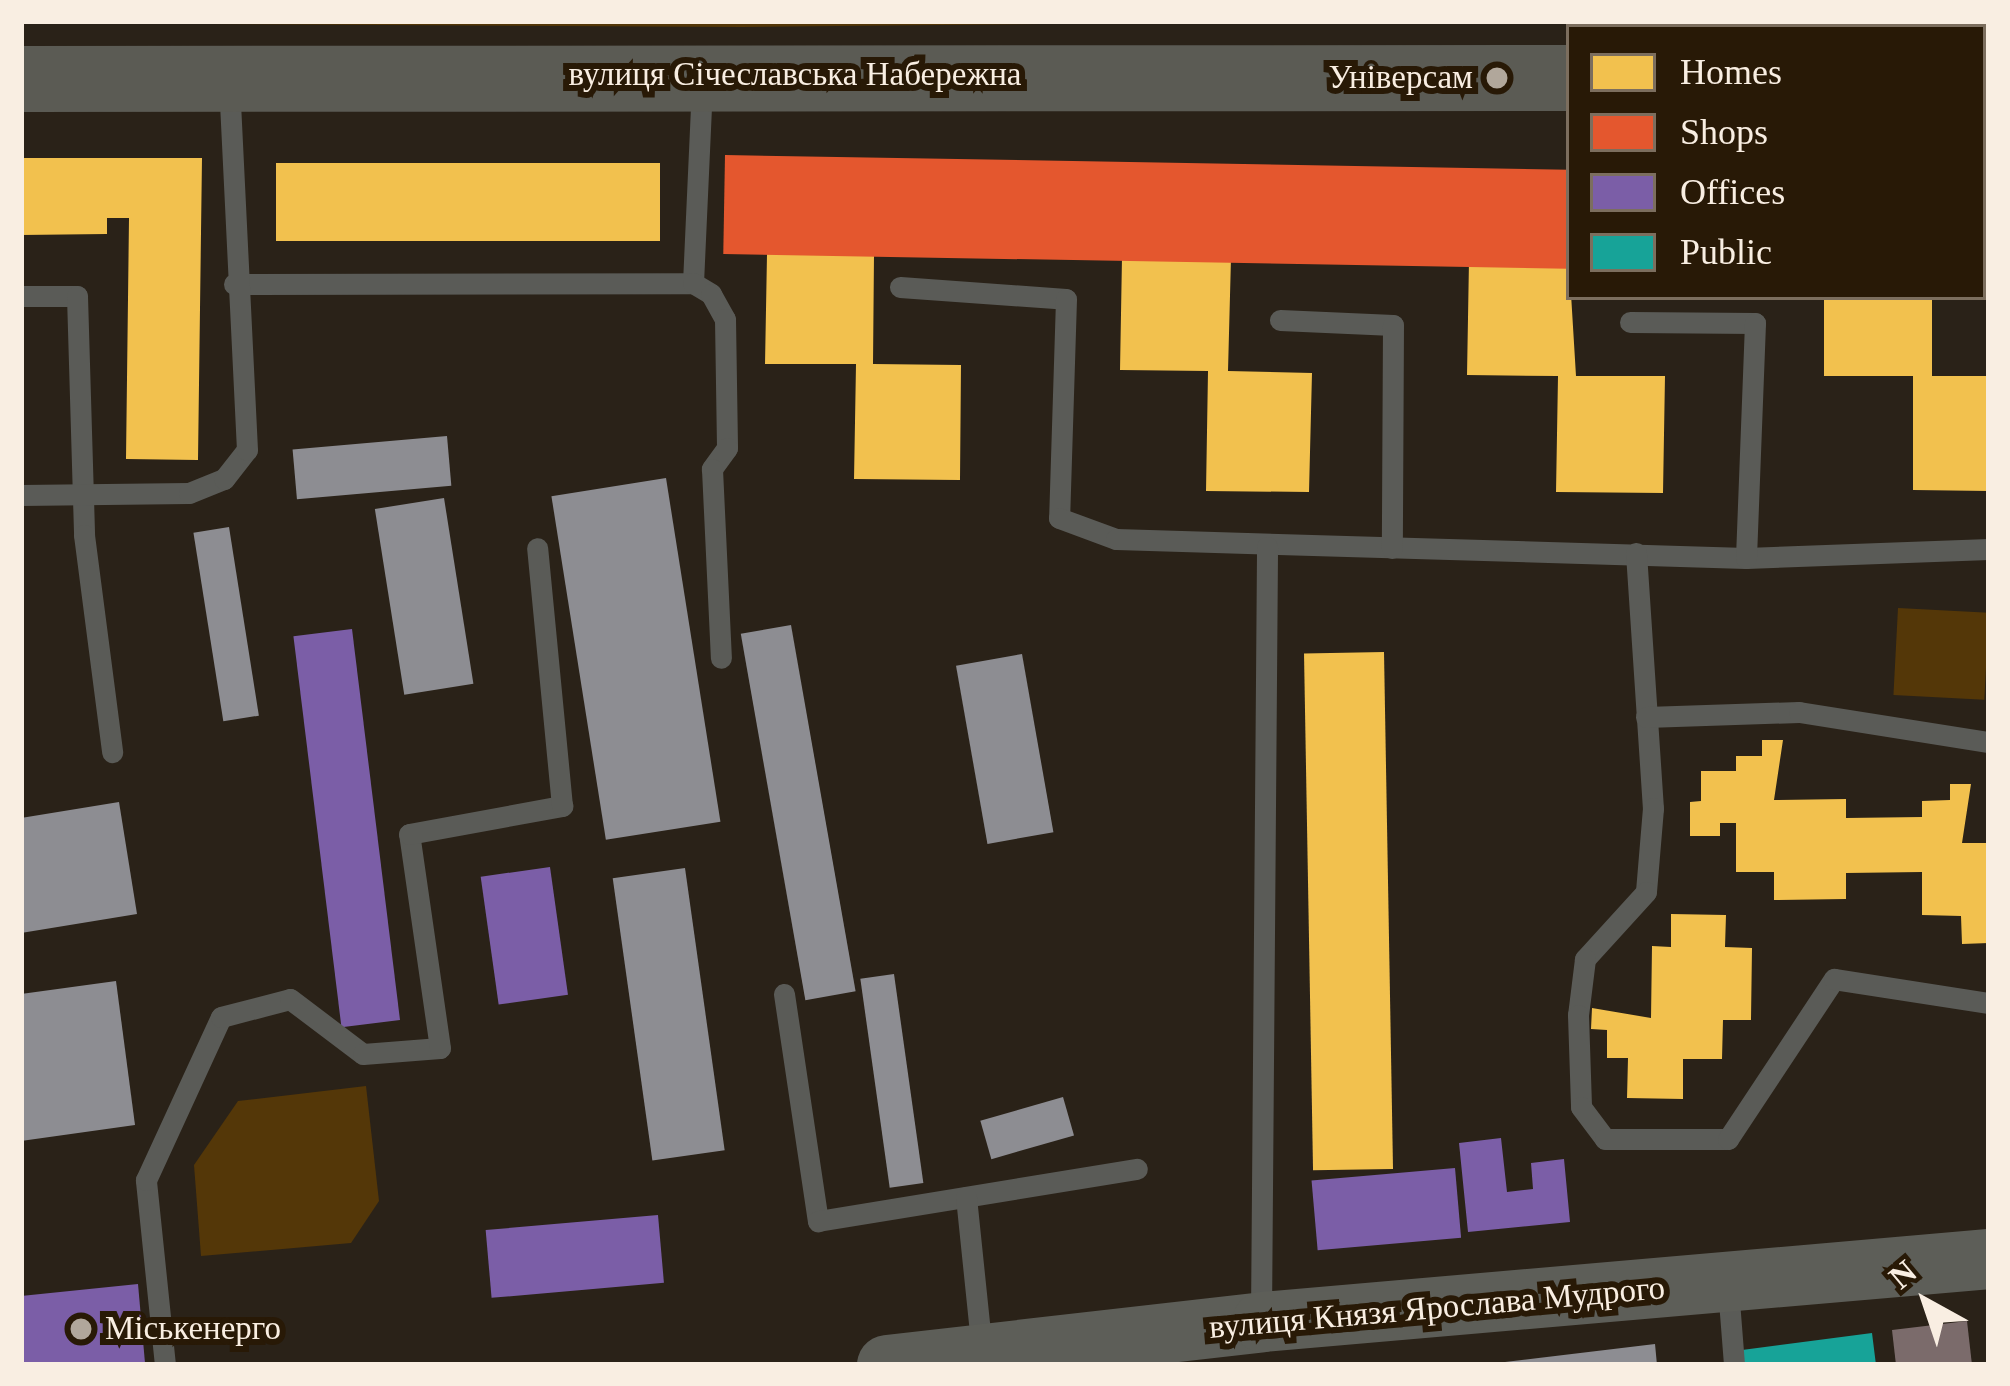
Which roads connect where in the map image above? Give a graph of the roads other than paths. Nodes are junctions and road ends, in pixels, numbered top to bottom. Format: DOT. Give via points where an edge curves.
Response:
graph roads {
  1 [pos="230,74"];
  2 [pos="704,75"];
  3 [pos="1566,78"];
  4 [pos="21,79"];
  5 [pos="693,283"];
  6 [pos="234,284"];
  7 [pos="900,287"];
  8 [pos="21,296"];
  9 [pos="1280,320"];
  10 [pos="1630,322"];
  11 [pos="84,491"];
  12 [pos="21,496"];
  13 [pos="1267,547"];
  14 [pos="537,548"];
  15 [pos="1392,548"];
  16 [pos="1989,549"];
  17 [pos="1636,553"];
  18 [pos="1746,558"];
  19 [pos="722,658"];
  20 [pos="1646,716"];
  21 [pos="1989,742"];
  22 [pos="112,752"];
  23 [pos="784,994"];
  24 [pos="1989,1003"];
  25 [pos="1137,1169"];
  26 [pos="966,1197"];
  27 [pos="1989,1259"];
  28 [pos="1728,1281"];
  29 [pos="1262,1322"];
  30 [pos="1108,1353"];
  31 [pos="1018,1356"];
  32 [pos="165,1365"];
  33 [pos="887,1365"];
  34 [pos="1734,1365"];
  1 -- 2 [label="main road, вулиця Січеславська Набережна"];
  1 -- 4 [label="main road, вулиця Січеславська Набережна"];
  1 -- 6 [label="lane"];
  2 -- 3 [label="main road, вулиця Січеславська Набережна"];
  2 -- 5 [label="lane"];
  5 -- 6 [label="lane"];
  5 -- 19 [label="lane" via="711,294 725,320 727,448 712,469"];
  6 -- 11 [label="lane" via="247,450 224,479 189,493"];
  7 -- 13 [label="lane" via="1066,299 1059,518 1116,539"];
  8 -- 11 [label="lane" via="77,296"];
  9 -- 15 [label="lane" via="1393,325"];
  10 -- 18 [label="lane" via="1756,323"];
  11 -- 12 [label="lane"];
  11 -- 22 [label="lane"];
  13 -- 15 [label="lane"];
  13 -- 29 [label="lane"];
  14 -- 32 [label="lane" via="562,806 409,833 440,1048 363,1054 290,999 221,1017 146,1180"];
  15 -- 17 [label="lane"];
  16 -- 18 [label="lane"];
  17 -- 18 [label="lane"];
  17 -- 20 [label="lane"];
  20 -- 21 [label="lane" via="1799,712"];
  20 -- 24 [label="lane" via="1653,808 1646,892 1585,959 1578,1015 1581,1107 1606,1139 1728,1139 1834,979"];
  23 -- 26 [label="lane" via="818,1221"];
  25 -- 26 [label="lane"];
  26 -- 31 [label="lane"];
  27 -- 28 [label="main road, вулиця Князя Ярослава Мудрого"];
  28 -- 29 [label="main road, вулиця Князя Ярослава Мудрого"];
  28 -- 34 [label="lane"];
  29 -- 30 [label="main road, вулиця Князя Ярослава Мудрого"];
  30 -- 31 [label="main road, вулиця Князя Ярослава Мудрого"];
  31 -- 33 [label="main road, вулиця Князя Ярослава Мудрого"];
}
